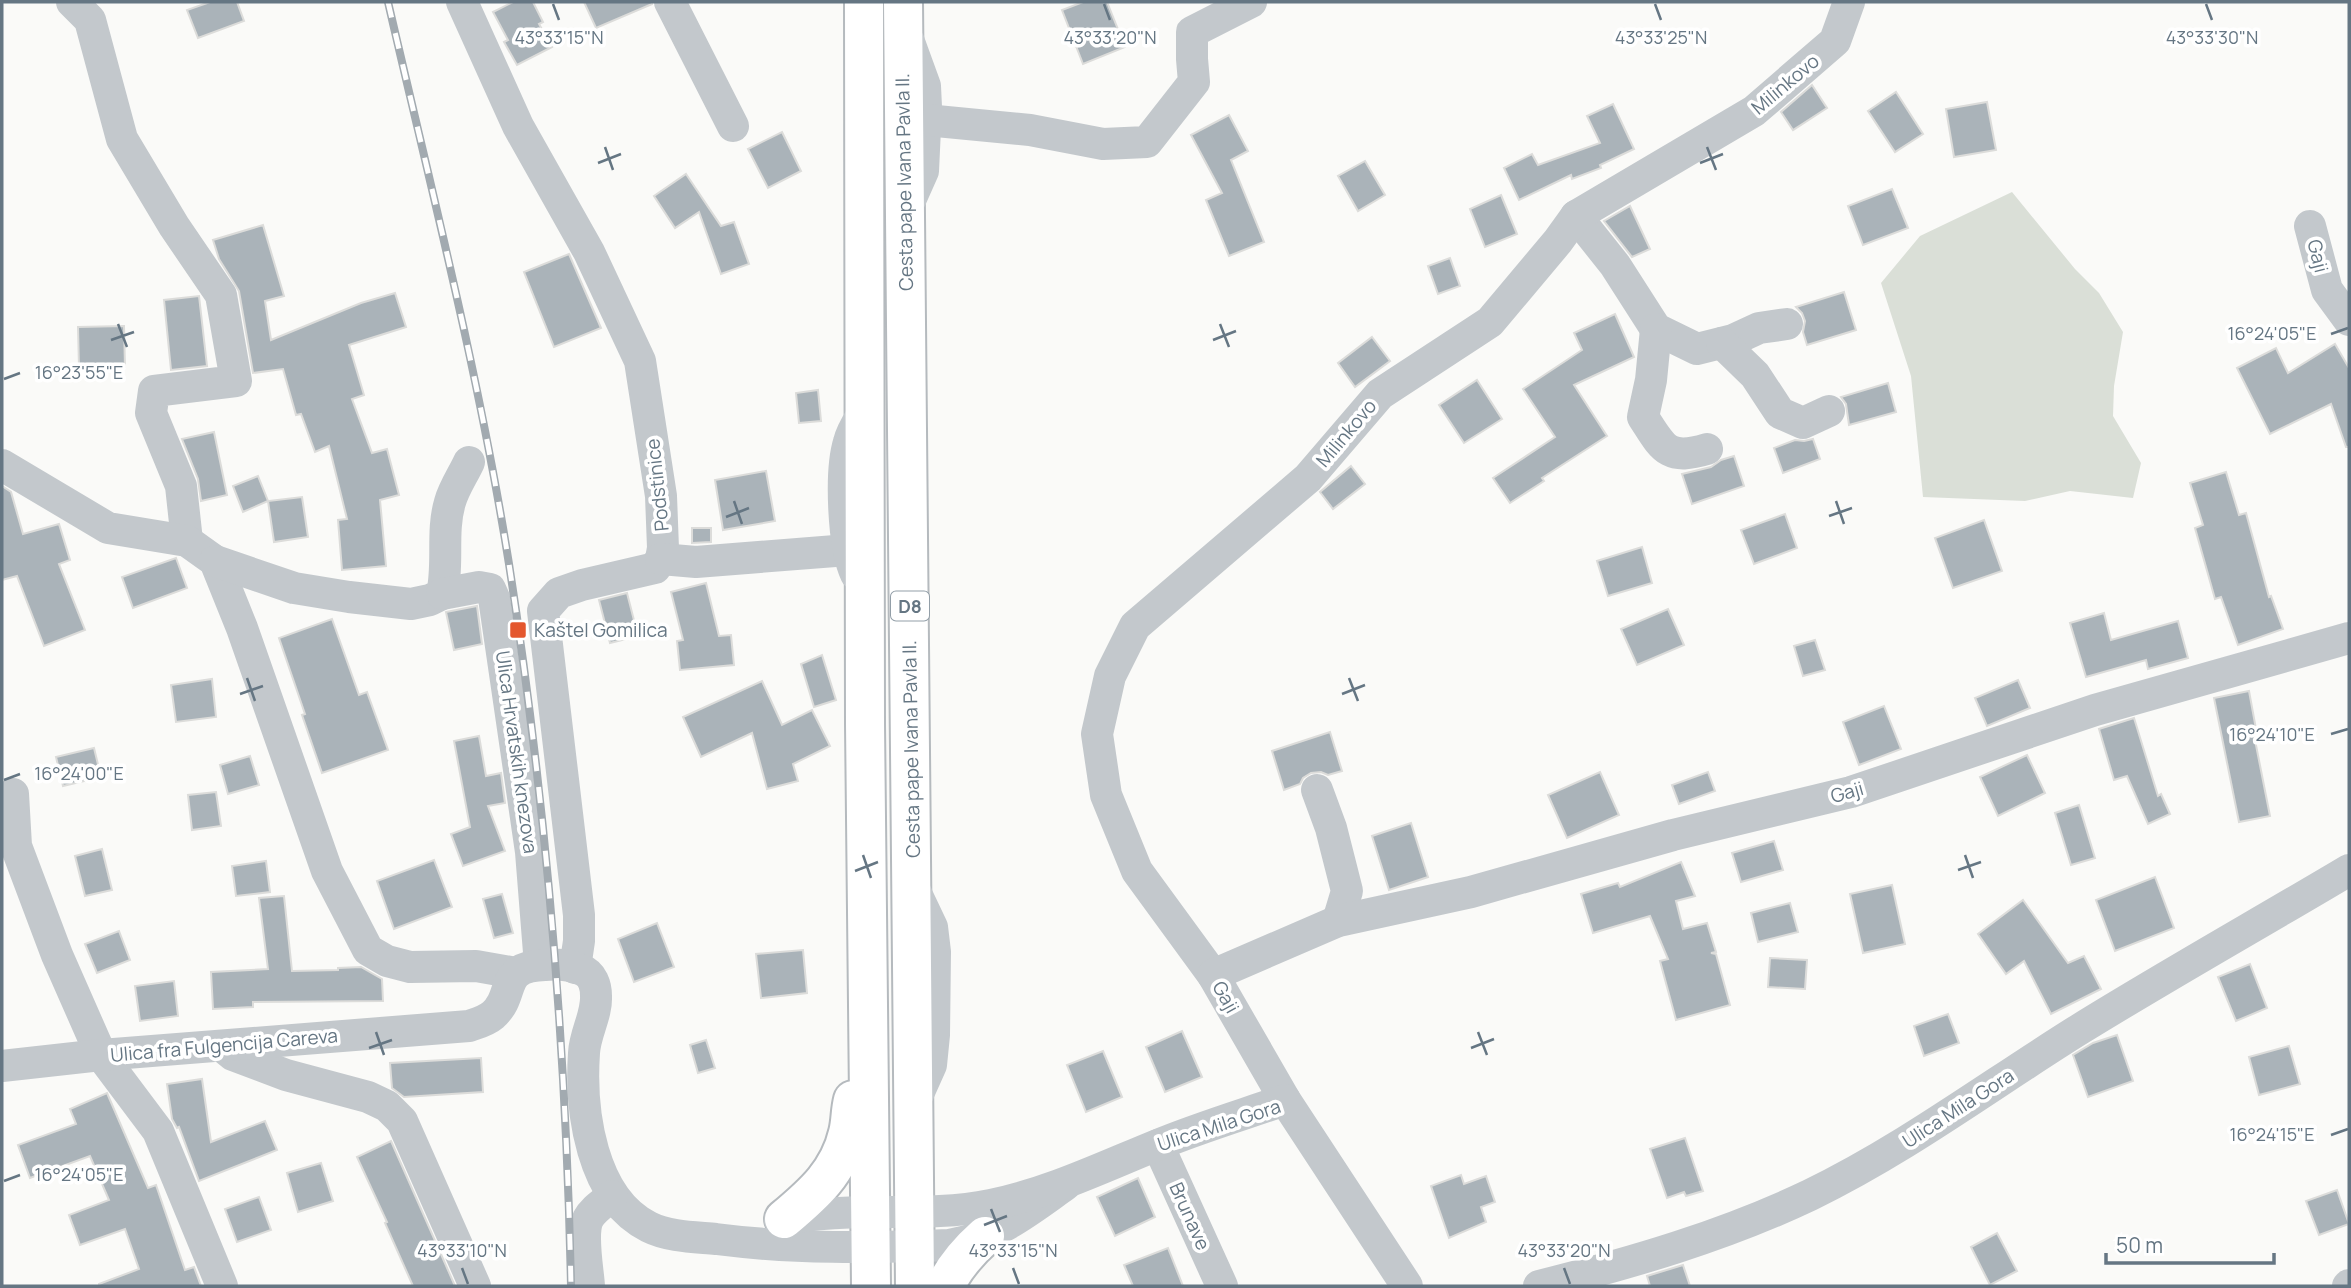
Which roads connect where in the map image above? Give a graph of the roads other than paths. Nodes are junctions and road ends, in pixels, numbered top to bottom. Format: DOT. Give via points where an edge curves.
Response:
graph roads {
  1 [pos="72,2"];
  2 [pos="462,2"];
  3 [pos="670,2"];
  4 [pos="845,2"];
  5 [pos="1251,2"];
  6 [pos="1849,2"];
  7 [pos="903,14"];
  8 [pos="864,20"];
  9 [pos="926,120"];
  10 [pos="733,127"];
  11 [pos="905,212"];
  12 [pos="1576,216"];
  13 [pos="2311,226"];
  14 [pos="2349,320"];
  15 [pos="1787,324"];
  16 [pos="1656,329"];
  17 [pos="1722,343"];
  18 [pos="865,410"];
  19 [pos="1829,411"];
  20 [pos="1707,449"];
  21 [pos="469,462"];
  22 [pos="2,465"];
  23 [pos="187,541"];
  24 [pos="848,550"];
  25 [pos="661,559"];
  26 [pos="215,561"];
  27 [pos="865,592"];
  28 [pos="442,594"];
  29 [pos="2349,638"];
  30 [pos="1317,790"];
  31 [pos="13,794"];
  32 [pos="2349,870"];
  33 [pos="1338,921"];
  34 [pos="575,968"];
  35 [pos="528,969"];
  36 [pos="1213,975"];
  37 [pos="221,1045"];
  38 [pos="101,1055"];
  39 [pos="869,1063"];
  40 [pos="2,1066"];
  41 [pos="1286,1100"];
  42 [pos="1158,1145"];
  43 [pos="1065,1185"];
  44 [pos="612,1196"];
  45 [pos="784,1219"];
  46 [pos="915,1228"];
  47 [pos="870,1229"];
  48 [pos="985,1236"];
  49 [pos="699,1237"];
  50 [pos="222,1286"];
  51 [pos="475,1286"];
  52 [pos="589,1286"];
  53 [pos="871,1286"];
  54 [pos="915,1286"];
  55 [pos="945,1286"];
  56 [pos="1222,1286"];
  57 [pos="1407,1286"];
  58 [pos="1539,1286"];
  1 -- 23 [label="street" via="90,20 122,139 221,295 236,381 153,391 151,413 181,486"];
  2 -- 25 [label="street, Podstinice" via="518,126 589,252 640,361 661,496"];
  3 -- 10 [label="street"];
  4 -- 8 [label="street"];
  5 -- 9 [label="street" via="1192,32 1194,82 1147,142 1104,144 1030,130"];
  6 -- 12 [label="street, Milinkovo" via="1835,41 1754,111"];
  7 -- 9 [label="street" via="925,86"];
  7 -- 11 [label="main road, Cesta pape Ivana Pavla II. / D8"];
  8 -- 18 [label="main road, Cesta pape Ivana Pavla II. / D8"];
  9 -- 11 [label="street" via="923,171"];
  11 -- 46 [label="main road, Cesta pape Ivana Pavla II. / D8"];
  12 -- 16 [label="street" via="1615,265"];
  12 -- 36 [label="street, Milinkovo" via="1490,322 1380,394 1308,478 1135,626 1110,676 1097,734 1106,795 1137,871"];
  13 -- 14 [label="street, Gaji" via="2327,290"];
  15 -- 17 [label="street" via="1759,328"];
  16 -- 17 [label="street" via="1697,349"];
  16 -- 20 [label="street" via="1643,417 1664,449 1686,456"];
  17 -- 19 [label="street" via="1755,374 1780,413 1803,424"];
  18 -- 24 [label="street" via="845,458"];
  18 -- 27 [label="main road, Cesta pape Ivana Pavla II. / D8"];
  21 -- 28 [label="street" via="450,500"];
  22 -- 23 [label="street, Ulica Hrvatskih knezova" via="108,528"];
  23 -- 26 [label="street, Ulica Hrvatskih knezova"];
  24 -- 25 [label="street" via="696,562"];
  24 -- 27 [label="street"];
  25 -- 34 [label="street, Podstinice" via="655,568 559,593 543,611 579,915"];
  26 -- 28 [label="street, Ulica Hrvatskih knezova" via="294,588 349,597 411,604"];
  26 -- 35 [label="street" via="327,871 368,950 410,967"];
  27 -- 39 [label="main road, Cesta pape Ivana Pavla II. / D8"];
  28 -- 35 [label="street, Ulica Hrvatskih knezova" via="479,587 490,589 494,598 531,852"];
  29 -- 33 [label="street, Gaji" via="2095,710 1851,792 1673,835 1471,892"];
  30 -- 33 [label="street" via="1347,891"];
  31 -- 38 [label="street" via="16,846"];
  32 -- 58 [label="street, Ulica Mila Gora" via="2080,1029 1916,1137 1810,1195 1734,1228"];
  33 -- 36 [label="street, Gaji"];
  34 -- 35 [label="street"];
  34 -- 44 [label="street" via="590,975 595,986 595,1009 584,1050 584,1087 598,1170"];
  35 -- 37 [label="street, Ulica fra Fulgencija Careva" via="495,1014 469,1026"];
  36 -- 41 [label="street, Gaji"];
  37 -- 38 [label="street, Ulica fra Fulgencija Careva"];
  37 -- 51 [label="street" via="233,1055 276,1071 387,1106 402,1121"];
  38 -- 40 [label="street, Ulica fra Fulgencija Careva"];
  38 -- 50 [label="street" via="158,1131"];
  39 -- 45 [label="main road" via="857,1083 849,1129 836,1164 814,1195"];
  39 -- 47 [label="main road, Cesta pape Ivana Pavla II. / D8"];
  41 -- 42 [label="street, Ulica Mila Gora"];
  41 -- 57 [label="street, Ulica Mila Gora"];
  42 -- 43 [label="street, Ulica Mila Gora"];
  42 -- 56 [label="street, Brunave"];
  43 -- 46 [label="street, Ulica Mila Gora"];
  43 -- 48 [label="street, Ulica Mila Gora"];
  44 -- 49 [label="street" via="649,1227"];
  44 -- 52 [label="street" via="587,1221"];
  45 -- 47 [label="street" via="824,1213"];
  45 -- 49 [label="street"];
  46 -- 47 [label="street"];
  46 -- 48 [label="street, Ulica Mila Gora" via="949,1245"];
  46 -- 54 [label="main road, Cesta pape Ivana Pavla II. / D8"];
  47 -- 49 [label="street" via="769,1246"];
  47 -- 53 [label="main road, Cesta pape Ivana Pavla II. / D8"];
  48 -- 55 [label="main road" via="967,1252"];
}
